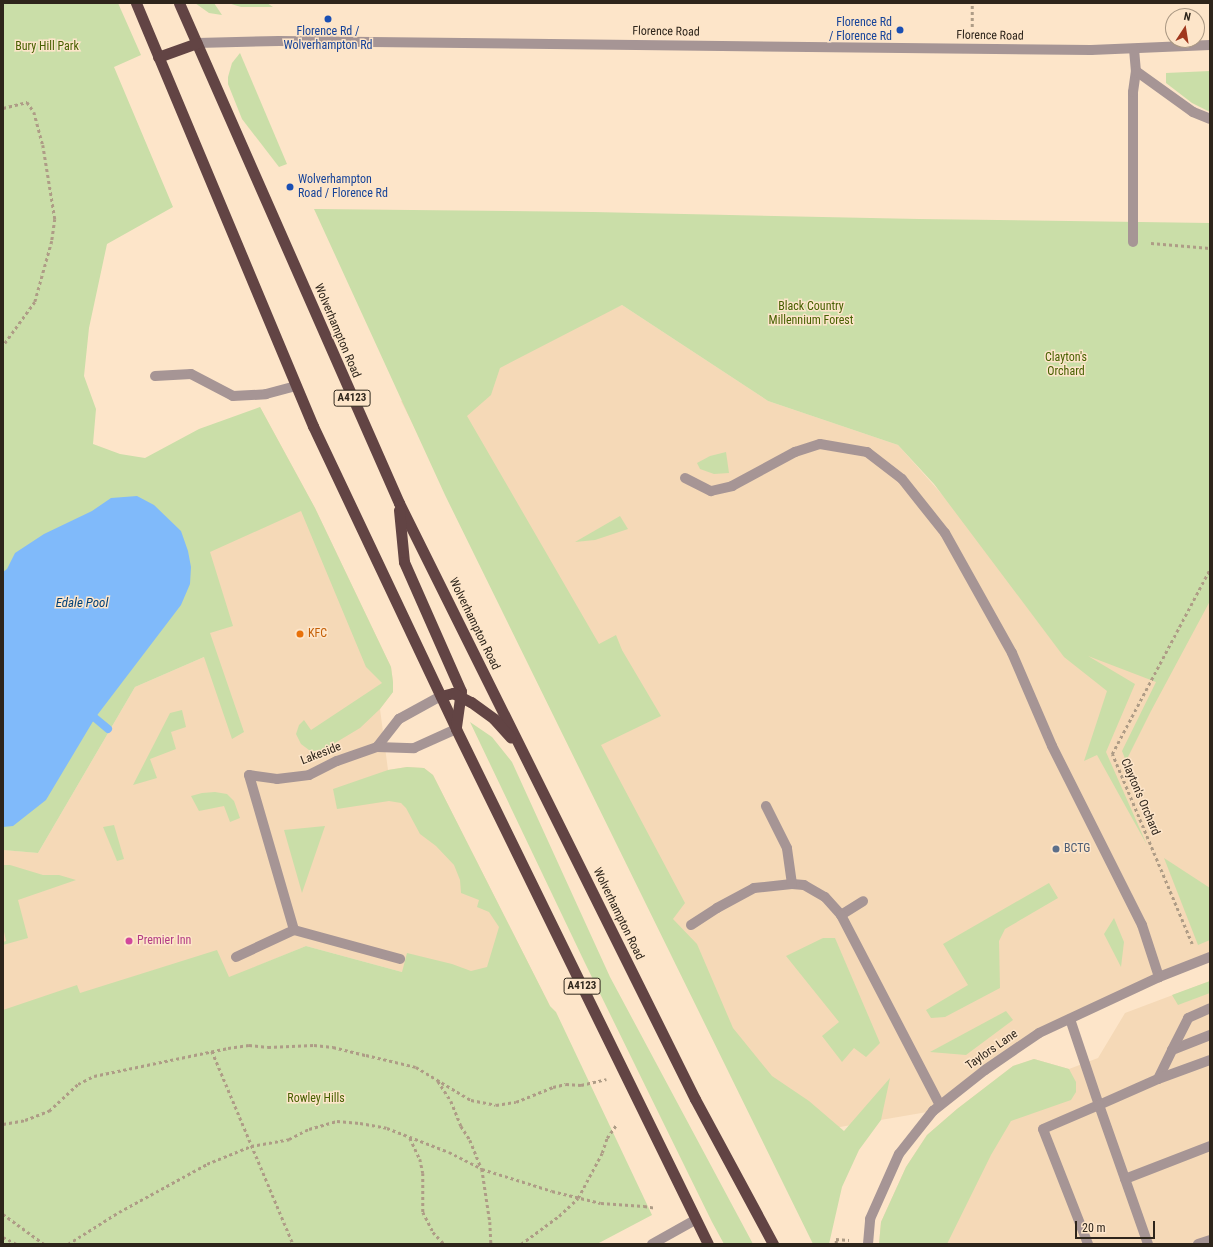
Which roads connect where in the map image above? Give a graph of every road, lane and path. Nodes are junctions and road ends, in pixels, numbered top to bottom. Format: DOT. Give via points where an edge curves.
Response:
graph roads {
  1 [pos="136,3"];
  2 [pos="179,3"];
  3 [pos="972,3"];
  4 [pos="972,27"];
  5 [pos="197,43"];
  6 [pos="1210,45"];
  7 [pos="1134,49"];
  8 [pos="158,57"];
  9 [pos="1136,71"];
  10 [pos="3,108"];
  11 [pos="1210,119"];
  12 [pos="1133,242"];
  13 [pos="1210,248"];
  14 [pos="3,346"];
  15 [pos="155,376"];
  16 [pos="296,386"];
  17 [pos="684,478"];
  18 [pos="399,503"];
  19 [pos="1210,569"];
  20 [pos="441,696"];
  21 [pos="460,696"];
  22 [pos="456,729"];
  23 [pos="377,747"];
  24 [pos="520,747"];
  25 [pos="766,806"];
  26 [pos="792,884"];
  27 [pos="863,901"];
  28 [pos="841,915"];
  29 [pos="691,925"];
  30 [pos="294,930"];
  31 [pos="1192,945"];
  32 [pos="236,957"];
  33 [pos="1210,957"];
  34 [pos="400,959"];
  35 [pos="1159,977"];
  36 [pos="1210,1008"];
  37 [pos="1070,1019"];
  38 [pos="1210,1035"];
  39 [pos="1172,1050"];
  40 [pos="212,1051"];
  41 [pos="1210,1060"];
  42 [pos="606,1079"];
  43 [pos="1158,1079"];
  44 [pos="438,1081"];
  45 [pos="1099,1104"];
  46 [pos="940,1105"];
  47 [pos="3,1124"];
  48 [pos="616,1125"];
  49 [pos="410,1137"];
  50 [pos="251,1146"];
  51 [pos="1210,1146"];
  52 [pos="482,1169"];
  53 [pos="1125,1179"];
  54 [pos="578,1198"];
  55 [pos="656,1208"];
  56 [pos="3,1214"];
  57 [pos="695,1220"];
  58 [pos="3,1237"];
  59 [pos="1210,1240"];
  60 [pos="17,1244"];
  61 [pos="44,1244"];
  62 [pos="68,1244"];
  63 [pos="293,1244"];
  64 [pos="444,1244"];
  65 [pos="491,1244"];
  66 [pos="521,1244"];
  67 [pos="652,1244"];
  68 [pos="708,1244"];
  69 [pos="773,1244"];
  70 [pos="836,1244"];
  71 [pos="849,1244"];
  72 [pos="868,1244"];
  73 [pos="1088,1244"];
  74 [pos="1148,1244"];
  75 [pos="1198,1244"];
  1 -- 8 [label="highway, A4123"];
  2 -- 5 [label="highway, Wolverhampton Road / A4123"];
  3 -- 4 [label="path"];
  5 -- 7 [label="street, Florence Road" via="287,41"];
  5 -- 8 [label="highway"];
  5 -- 18 [label="highway, Wolverhampton Road / A4123"];
  6 -- 7 [label="street, Florence Road"];
  7 -- 9 [label="street"];
  8 -- 16 [label="highway, A4123"];
  9 -- 11 [label="street" via="1193,112"];
  9 -- 12 [label="street" via="1133,92"];
  10 -- 14 [label="path" via="27,102 34,112 43,145 55,219 35,302"];
  12 -- 13 [label="path"];
  15 -- 16 [label="street" via="191,374 233,396 266,394"];
  16 -- 20 [label="highway, A4123"];
  17 -- 35 [label="street" via="711,491 732,486 795,452 820,444 867,452 902,479 945,533 1012,653 1052,746 1142,925"];
  18 -- 21 [label="highway" via="404,562 461,691"];
  18 -- 24 [label="highway, Wolverhampton Road / A4123"];
  19 -- 31 [label="path, Clayton's Orchard" via="1112,754"];
  20 -- 21 [label="highway" via="453,693"];
  20 -- 22 [label="highway, A4123"];
  20 -- 23 [label="street" via="399,719"];
  21 -- 22 [label="highway"];
  21 -- 24 [label="highway" via="494,720"];
  22 -- 23 [label="street, Lakeside" via="414,748"];
  22 -- 57 [label="highway, A4123"];
  23 -- 30 [label="street, Lakeside" via="337,761 309,775 277,778 248,775"];
  24 -- 69 [label="highway, Wolverhampton Road / A4123" via="695,1099"];
  25 -- 26 [label="street" via="787,848"];
  26 -- 28 [label="street" via="804,885 825,897"];
  26 -- 29 [label="street" via="754,888"];
  27 -- 28 [label="street"];
  28 -- 46 [label="street"];
  30 -- 32 [label="street"];
  30 -- 34 [label="street"];
  33 -- 35 [label="street, Taylors Lane"];
  35 -- 37 [label="street, Taylors Lane"];
  36 -- 39 [label="street" via="1188,1018"];
  37 -- 45 [label="street"];
  37 -- 46 [label="street, Taylors Lane" via="1039,1033"];
  38 -- 39 [label="street"];
  39 -- 43 [label="street"];
  40 -- 44 [label="path" via="250,1045 333,1047 416,1068"];
  40 -- 47 [label="path" via="94,1076 78,1084 49,1111 25,1120"];
  40 -- 50 [label="path"];
  41 -- 43 [label="street"];
  42 -- 44 [label="path" via="581,1085 566,1084 553,1087 516,1102 496,1105 471,1100"];
  43 -- 45 [label="street"];
  44 -- 52 [label="path" via="451,1101"];
  45 -- 53 [label="street"];
  45 -- 73 [label="street" via="1043,1129"];
  46 -- 72 [label="street, Taylors Lane" via="932,1111 899,1154 870,1219"];
  48 -- 54 [label="path"];
  49 -- 50 [label="path" via="387,1128 337,1121 288,1139"];
  49 -- 52 [label="path" via="449,1152"];
  49 -- 64 [label="path" via="423,1173 423,1212 433,1232"];
  50 -- 62 [label="path" via="228,1154 186,1175"];
  50 -- 63 [label="path"];
  51 -- 53 [label="street"];
  52 -- 54 [label="path"];
  52 -- 65 [label="path" via="489,1210"];
  53 -- 74 [label="street"];
  54 -- 55 [label="path" via="601,1203"];
  54 -- 66 [label="path" via="559,1216"];
  56 -- 61 [label="path"];
  57 -- 67 [label="street"];
  57 -- 68 [label="highway, A4123"];
  58 -- 60 [label="path"];
  59 -- 75 [label="street"];
  70 -- 71 [label="path" via="836,1239 849,1239"];
}
